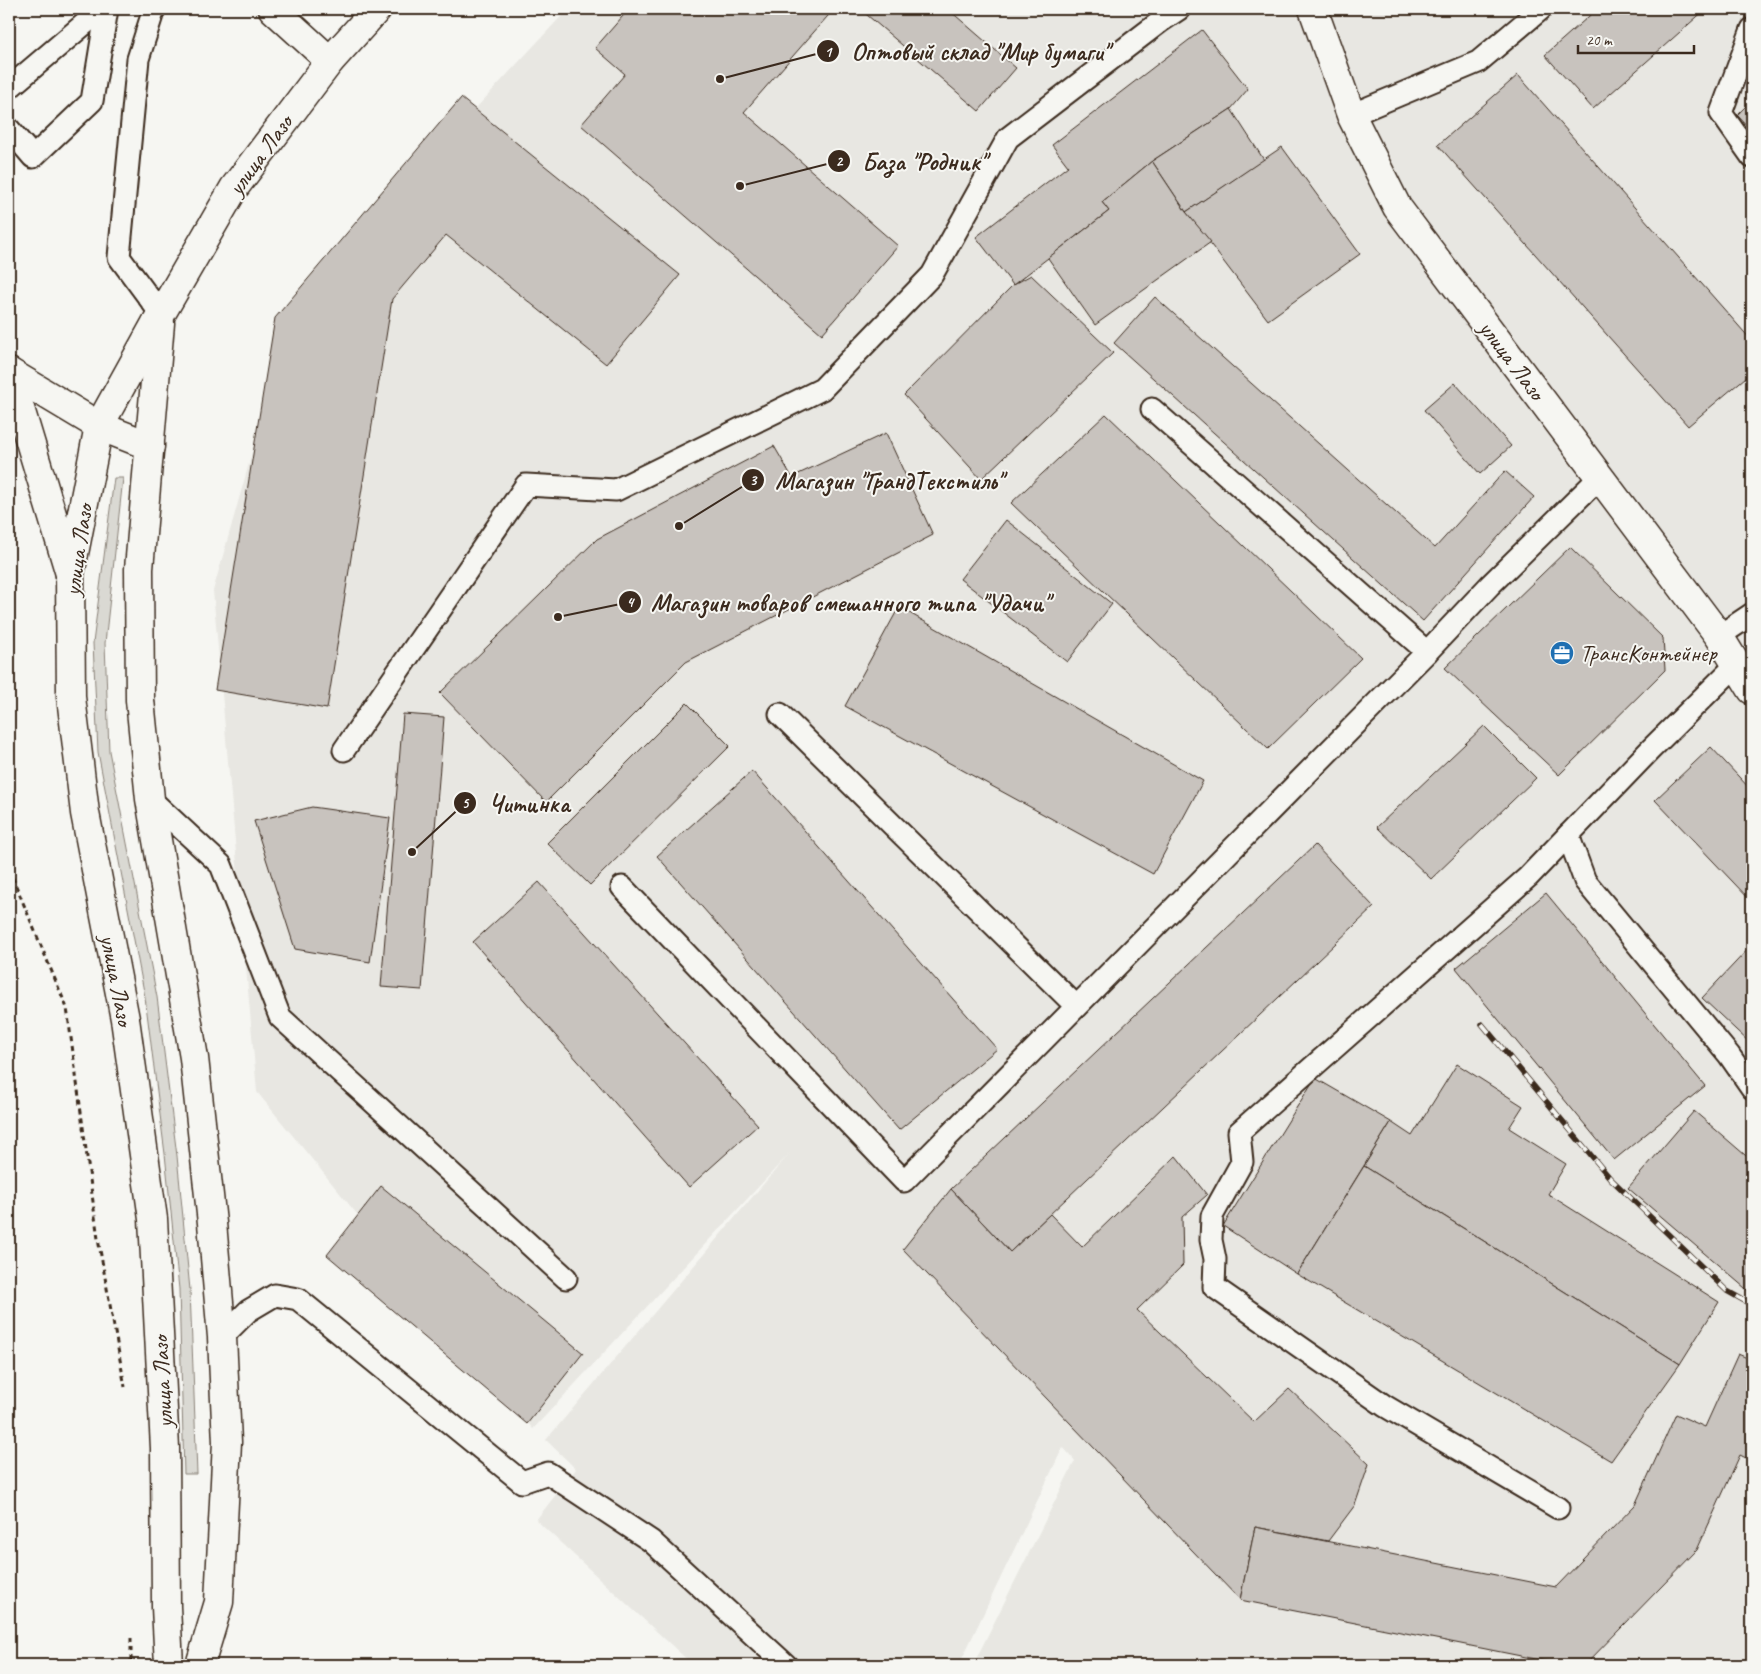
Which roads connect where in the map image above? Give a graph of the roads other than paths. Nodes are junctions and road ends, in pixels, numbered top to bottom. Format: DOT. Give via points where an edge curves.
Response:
graph roads {
  1 [pos="102,9"];
  2 [pos="107,9"];
  3 [pos="154,9"];
  4 [pos="273,9"];
  5 [pos="377,9"];
  6 [pos="1179,9"];
  7 [pos="1314,9"];
  8 [pos="1541,9"];
  9 [pos="1752,29"];
  10 [pos="330,61"];
  11 [pos="9,88"];
  12 [pos="1351,115"];
  13 [pos="9,129"];
  14 [pos="1752,157"];
  15 [pos="161,314"];
  16 [pos="9,372"];
  17 [pos="1152,409"];
  18 [pos="99,426"];
  19 [pos="150,446"];
  20 [pos="1600,477"];
  21 [pos="70,574"];
  22 [pos="1752,614"];
  23 [pos="1719,636"];
  24 [pos="1427,652"];
  25 [pos="1737,664"];
  26 [pos="1752,690"];
  27 [pos="780,714"];
  28 [pos="344,750"];
  29 [pos="150,799"];
  30 [pos="1568,835"];
  31 [pos="622,888"];
  32 [pos="1076,1006"];
  33 [pos="1752,1088"];
  34 [pos="566,1278"];
  35 [pos="222,1337"];
  36 [pos="1558,1508"];
  37 [pos="169,1665"];
  38 [pos="200,1665"];
  39 [pos="786,1665"];
  1 -- 11 [label="lane"];
  2 -- 13 [label="lane" via="92,101 34,157"];
  3 -- 15 [label="lane" via="138,59 119,257"];
  4 -- 10 [label="main road"];
  5 -- 10 [label="main road, улица Лазо"];
  6 -- 28 [label="lane" via="1008,138 932,275 822,389 616,490 526,485"];
  7 -- 12 [label="main road, улица Лазо"];
  8 -- 12 [label="lane" via="1478,62"];
  9 -- 14 [label="lane" via="1721,113"];
  10 -- 15 [label="main road, улица Лазо" via="234,188"];
  12 -- 20 [label="main road, улица Лазо" via="1397,207"];
  15 -- 18 [label="main road, улица Лазо"];
  15 -- 19 [label="main road, улица Лазо"];
  16 -- 18 [label="main road"];
  16 -- 21 [label="main road"];
  17 -- 24 [label="lane"];
  18 -- 19 [label="main road"];
  18 -- 21 [label="main road, улица Лазо"];
  19 -- 29 [label="main road, улица Лазо" via="139,578 140,700"];
  20 -- 23 [label="main road, улица Лазо"];
  20 -- 24 [label="lane"];
  21 -- 37 [label="main road, улица Лазо" via="71,697 83,803 125,1019 152,1219 165,1448"];
  22 -- 23 [label="lane"];
  23 -- 25 [label="main road, улица Лазо"];
  24 -- 32 [label="lane"];
  25 -- 26 [label="main road, улица Лазо"];
  25 -- 30 [label="lane"];
  27 -- 32 [label="lane"];
  29 -- 34 [label="lane" via="221,865 280,1016"];
  29 -- 35 [label="main road, улица Лазо" via="194,1058"];
  30 -- 33 [label="lane" via="1586,881 1729,1055"];
  30 -- 36 [label="lane" via="1528,877 1239,1132 1242,1162 1212,1216 1211,1240 1216,1259 1214,1287 1385,1406"];
  31 -- 32 [label="lane" via="904,1181"];
  35 -- 38 [label="main road, улица Лазо" via="227,1442 218,1602"];
  35 -- 39 [label="lane" via="248,1311 275,1295 298,1299 522,1482 548,1473 651,1541"];
}
